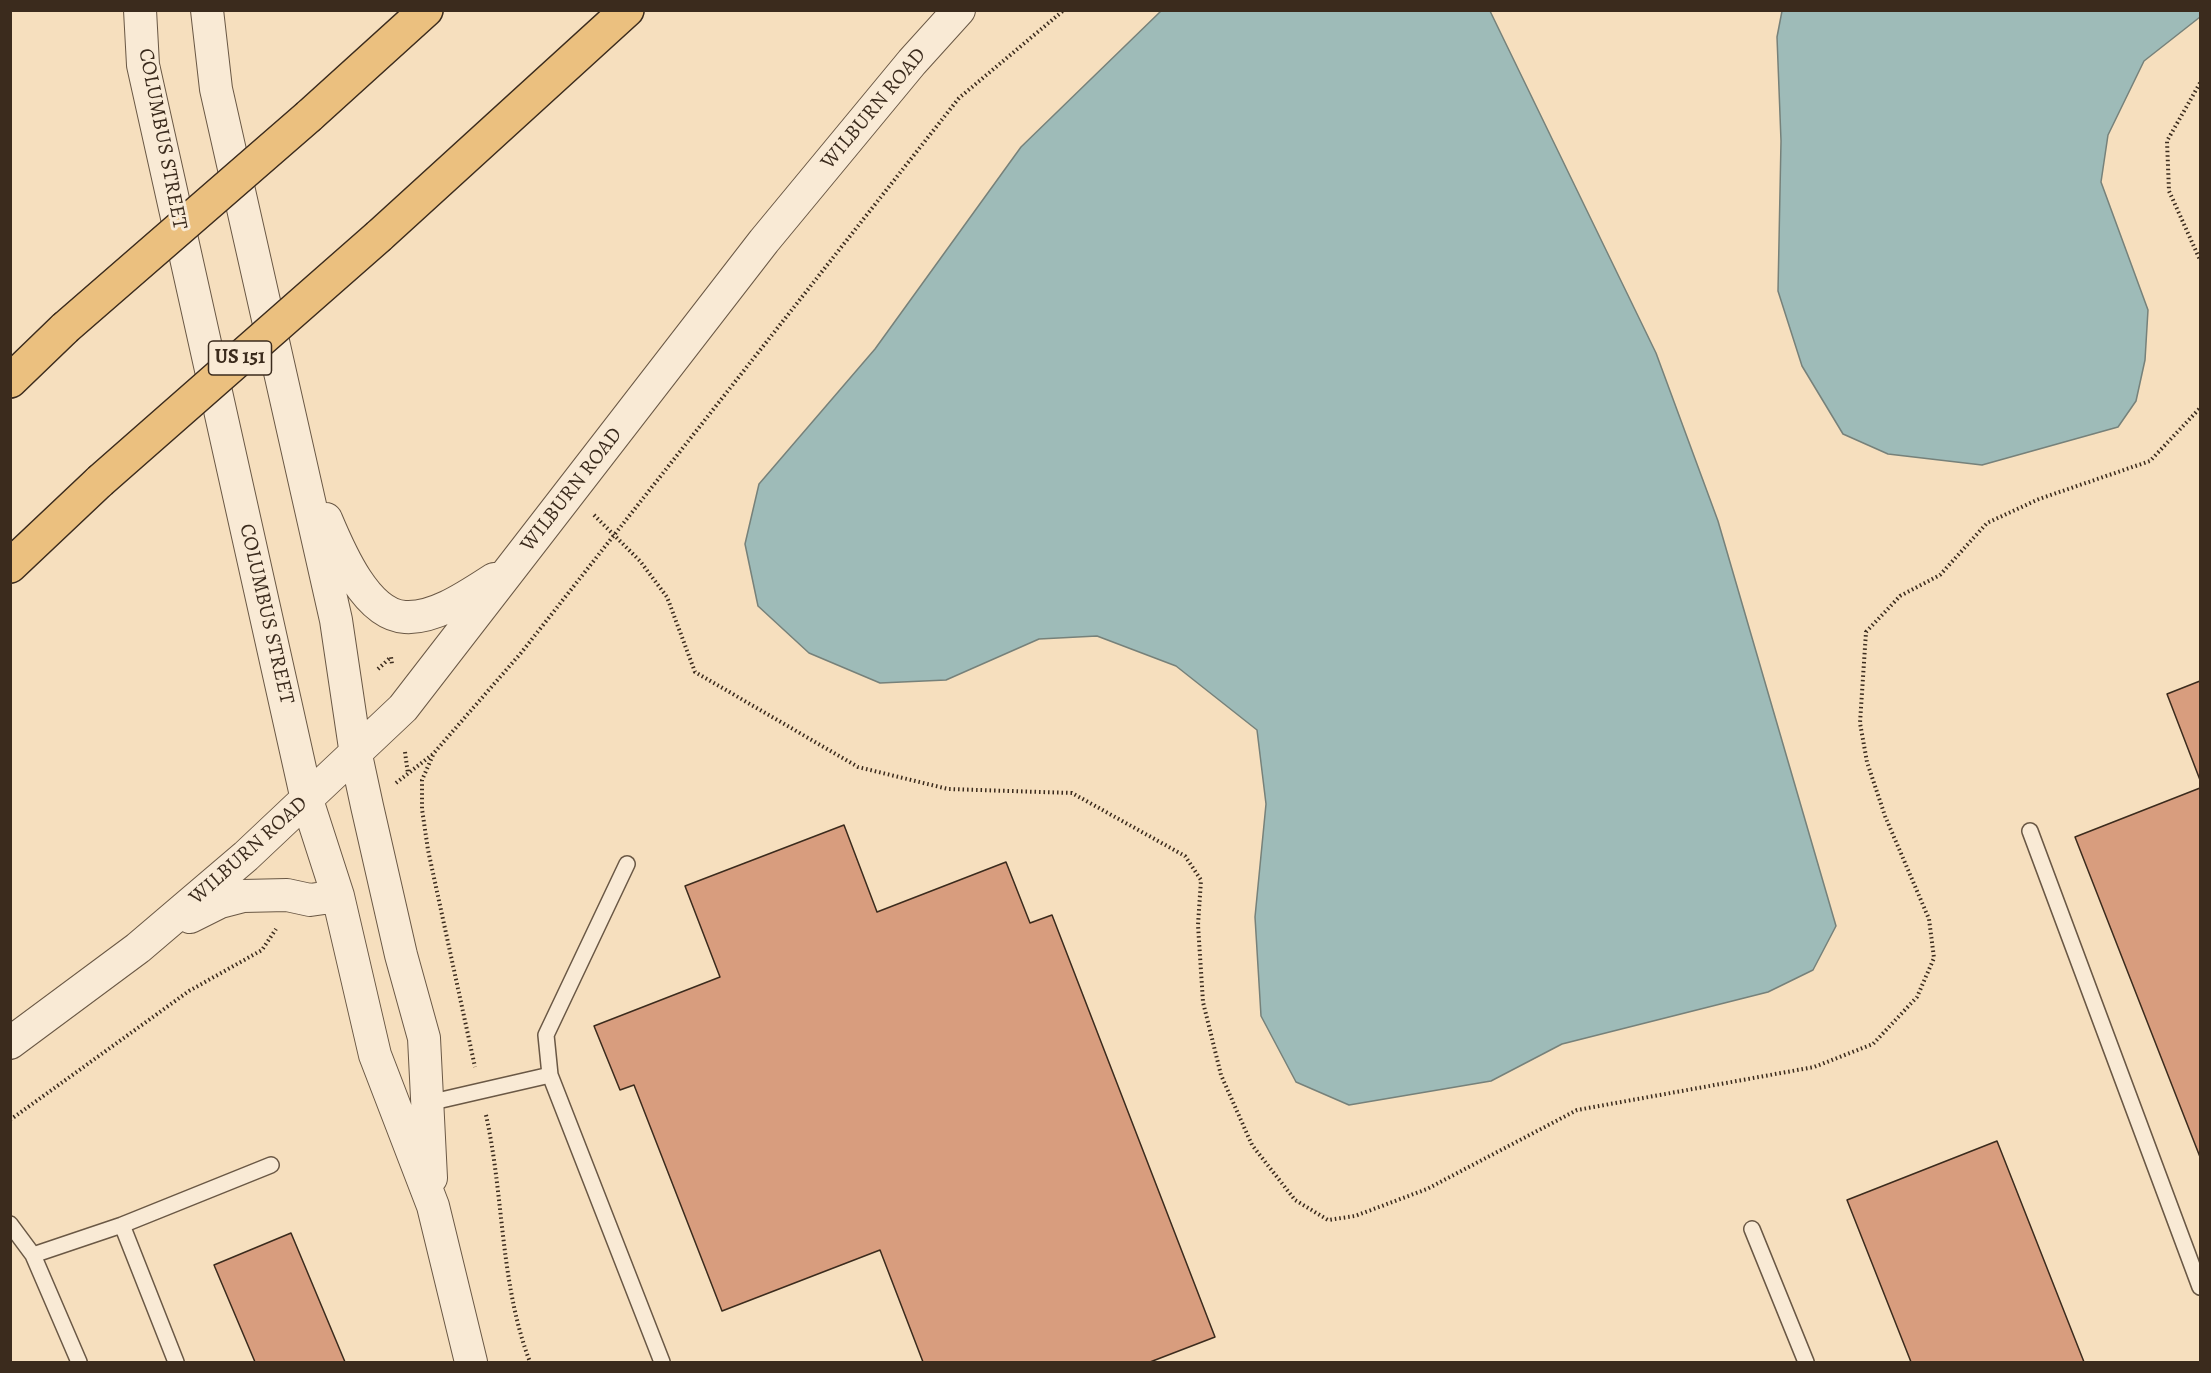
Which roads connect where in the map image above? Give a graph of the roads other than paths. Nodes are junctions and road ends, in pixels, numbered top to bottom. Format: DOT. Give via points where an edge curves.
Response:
graph roads {
  1 [pos="140,10"];
  2 [pos="207,10"];
  3 [pos="426,10"];
  4 [pos="627,10"];
  5 [pos="959,10"];
  6 [pos="10,381"];
  7 [pos="298,455"];
  8 [pos="10,566"];
  9 [pos="512,567"];
  10 [pos="356,755"];
  11 [pos="307,800"];
  12 [pos="2030,831"];
  13 [pos="627,864"];
  14 [pos="338,897"];
  15 [pos="151,936"];
  16 [pos="10,1043"];
  17 [pos="550,1075"];
  18 [pos="427,1103"];
  19 [pos="396,1111"];
  20 [pos="272,1165"];
  21 [pos="433,1206"];
  22 [pos="10,1224"];
  23 [pos="122,1225"];
  24 [pos="1752,1230"];
  25 [pos="33,1255"];
  26 [pos="2200,1287"];
  27 [pos="79,1362"];
  28 [pos="176,1362"];
  29 [pos="471,1362"];
  30 [pos="662,1362"];
  31 [pos="1806,1362"];
  1 -- 11 [label="street, COLUMBUS STREET" via="143,65"];
  2 -- 7 [label="street, COLUMBUS STREET" via="216,89"];
  3 -- 6 [label="highway, bridge"];
  4 -- 8 [label="highway, US 151, bridge"];
  5 -- 9 [label="street, WILBURN ROAD" via="764,242"];
  7 -- 9 [label="street, COLUMBUS STREET" via="356,578 389,614 406,618 459,601"];
  7 -- 10 [label="street, COLUMBUS STREET" via="336,620"];
  9 -- 10 [label="street, WILBURN ROAD" via="403,708"];
  10 -- 11 [label="street, WILBURN ROAD"];
  10 -- 18 [label="street, COLUMBUS STREET" via="424,1038"];
  11 -- 14 [label="street, COLUMBUS STREET"];
  11 -- 15 [label="street, WILBURN ROAD"];
  12 -- 26 [label="lane"];
  13 -- 17 [label="lane" via="546,1035"];
  14 -- 15 [label="street, WILBURN ROAD" via="310,900 287,895 243,896 220,902"];
  14 -- 19 [label="street, COLUMBUS STREET" via="375,1055"];
  15 -- 16 [label="street, WILBURN ROAD"];
  17 -- 18 [label="lane"];
  17 -- 30 [label="lane"];
  18 -- 19 [label="lane"];
  18 -- 21 [label="street, COLUMBUS STREET"];
  19 -- 21 [label="street, COLUMBUS STREET"];
  20 -- 23 [label="lane"];
  21 -- 29 [label="street, COLUMBUS STREET"];
  22 -- 25 [label="lane"];
  23 -- 25 [label="lane"];
  23 -- 28 [label="lane"];
  24 -- 31 [label="lane"];
  25 -- 27 [label="lane"];
}
